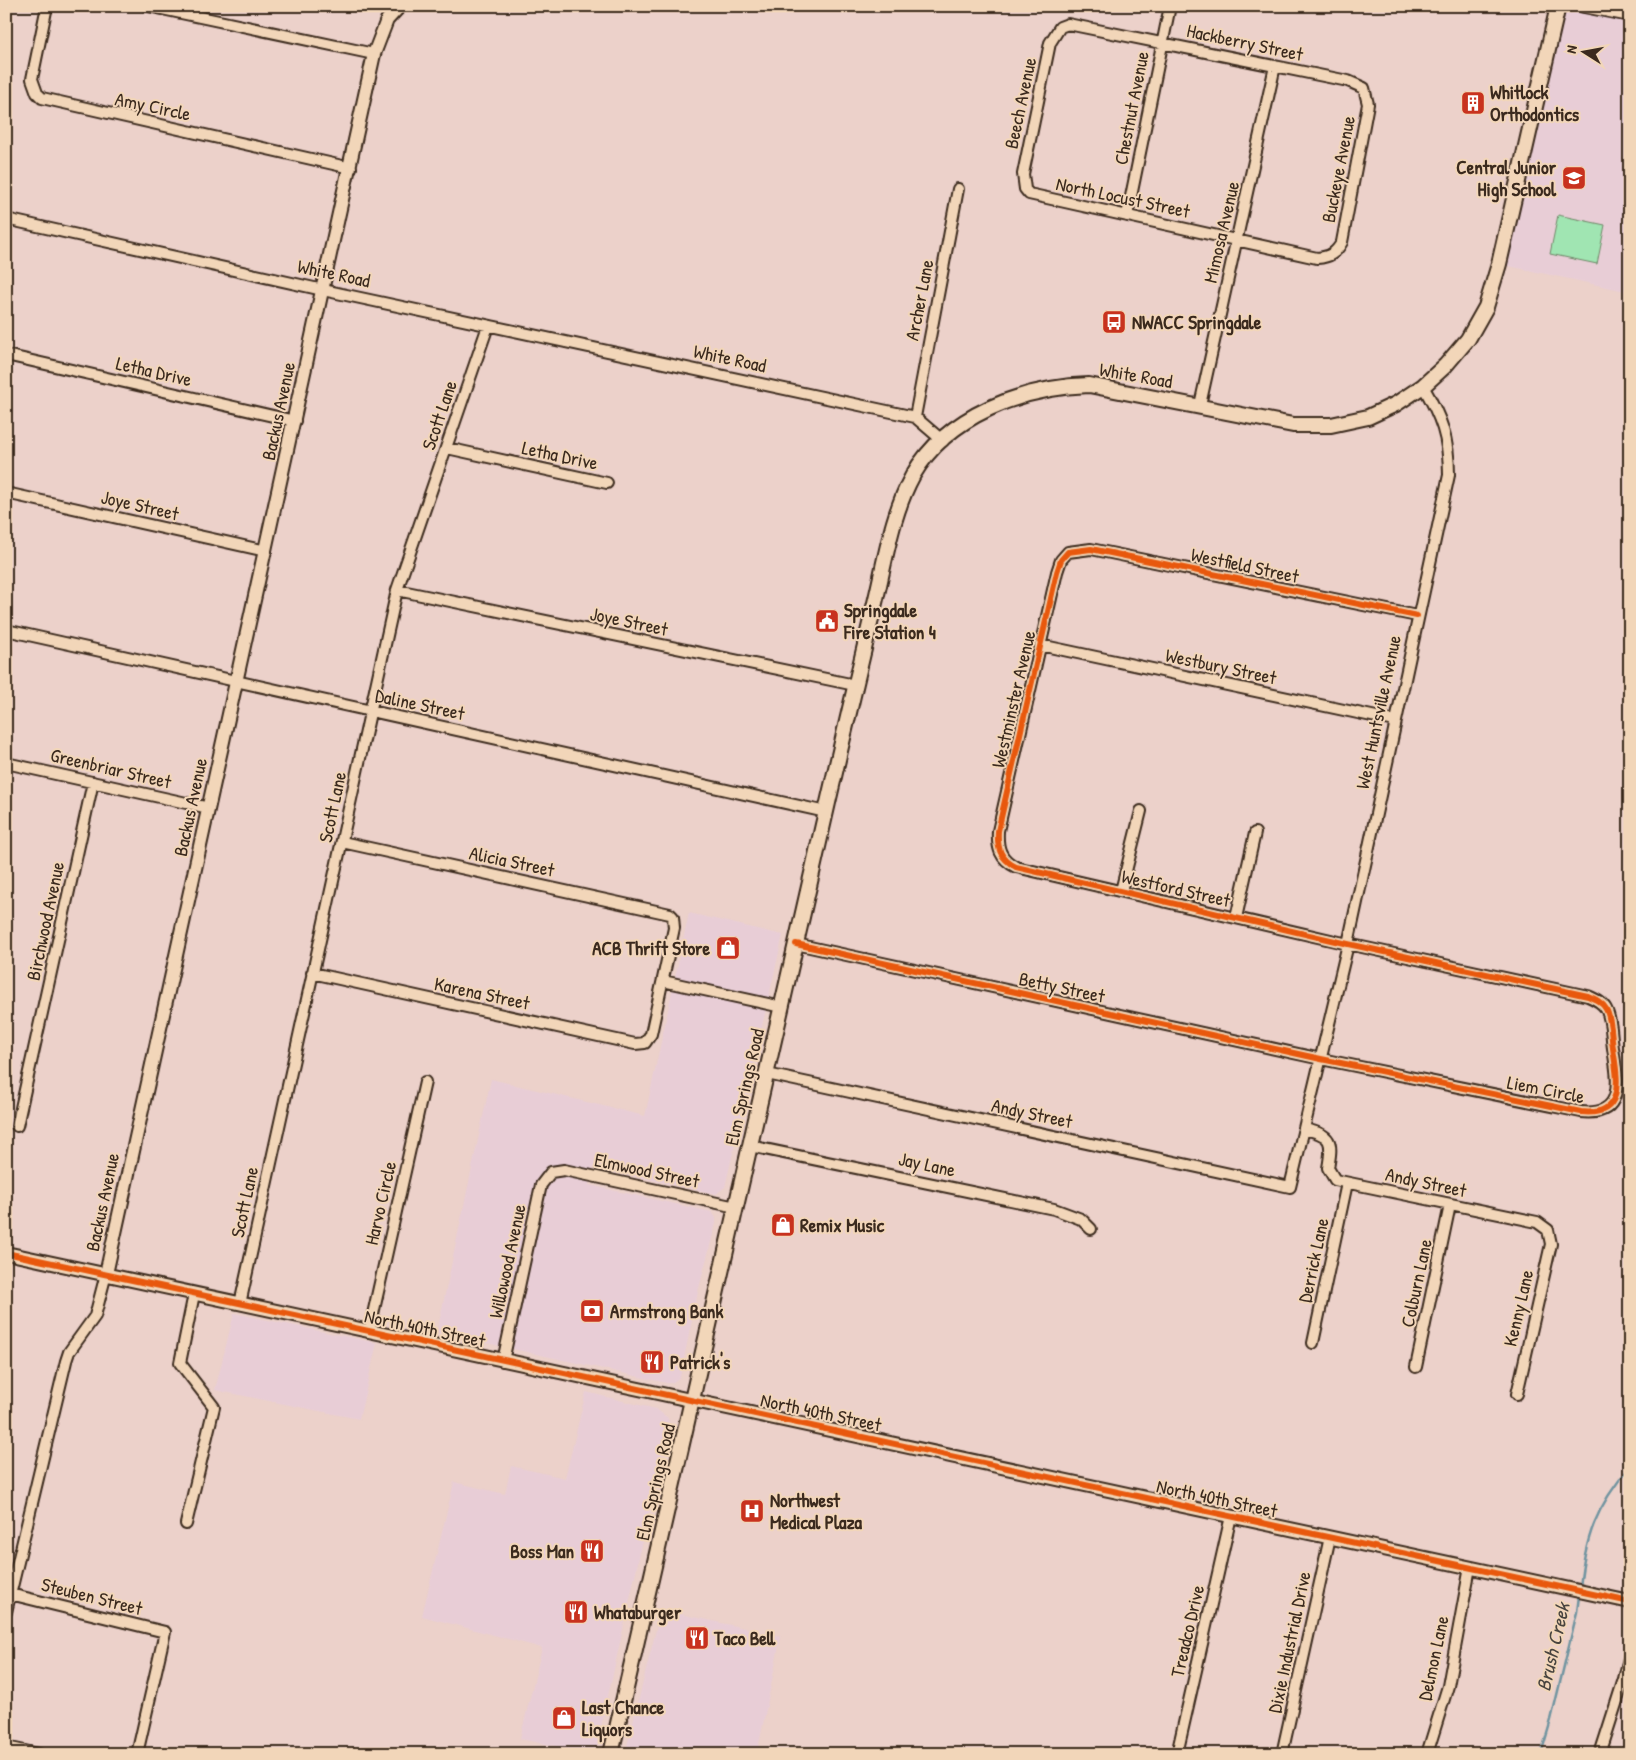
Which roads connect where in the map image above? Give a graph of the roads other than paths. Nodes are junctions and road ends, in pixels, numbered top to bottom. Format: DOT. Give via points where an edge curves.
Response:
graph roads {
  1 [pos="47,6"];
  2 [pos="148,6"];
  3 [pos="1170,6"];
  4 [pos="1558,6"];
  5 [pos="1584,6"];
  6 [pos="399,7"];
  7 [pos="1630,15"];
  8 [pos="1060,27"];
  9 [pos="1162,42"];
  10 [pos="374,54"];
  11 [pos="1275,66"];
  12 [pos="1364,88"];
  13 [pos="351,168"];
  14 [pos="958,189"];
  15 [pos="1025,190"];
  16 [pos="1127,216"];
  17 [pos="6,218"];
  18 [pos="1238,240"];
  19 [pos="1332,254"];
  20 [pos="323,290"];
  21 [pos="488,326"];
  22 [pos="6,356"];
  23 [pos="1423,386"];
  24 [pos="1200,405"];
  25 [pos="915,417"];
  26 [pos="295,421"];
  27 [pos="943,441"];
  28 [pos="447,448"];
  29 [pos="607,483"];
  30 [pos="6,493"];
  31 [pos="266,551"];
  32 [pos="1068,552"];
  33 [pos="397,590"];
  34 [pos="1417,616"];
  35 [pos="6,630"];
  36 [pos="1040,645"];
  37 [pos="237,681"];
  38 [pos="855,685"];
  39 [pos="371,711"];
  40 [pos="1395,721"];
  41 [pos="6,763"];
  42 [pos="93,782"];
  43 [pos="209,808"];
  44 [pos="1141,811"];
  45 [pos="826,812"];
  46 [pos="1255,833"];
  47 [pos="342,842"];
  48 [pos="1001,855"];
  49 [pos="1121,891"];
  50 [pos="1236,918"];
  51 [pos="796,944"];
  52 [pos="1348,944"];
  53 [pos="312,973"];
  54 [pos="662,981"];
  55 [pos="782,1007"];
  56 [pos="1321,1059"];
  57 [pos="767,1074"];
  58 [pos="425,1082"];
  59 [pos="17,1126"];
  60 [pos="1304,1129"];
  61 [pos="750,1146"];
  62 [pos="551,1172"];
  63 [pos="1347,1183"];
  64 [pos="1290,1187"];
  65 [pos="1450,1205"];
  66 [pos="736,1207"];
  67 [pos="1091,1229"];
  68 [pos="1548,1230"];
  69 [pos="6,1253"];
  70 [pos="106,1274"];
  71 [pos="194,1294"];
  72 [pos="240,1304"];
  73 [pos="369,1332"];
  74 [pos="1313,1343"];
  75 [pos="503,1361"];
  76 [pos="1416,1367"];
  77 [pos="1517,1394"];
  78 [pos="693,1400"];
  79 [pos="1231,1516"];
  80 [pos="186,1524"];
  81 [pos="1330,1537"];
  82 [pos="1470,1567"];
  83 [pos="10,1594"];
  84 [pos="1630,1602"];
  85 [pos="6,1612"];
  86 [pos="1630,1654"];
  87 [pos="6,1746"];
  88 [pos="39,1754"];
  89 [pos="137,1754"];
  90 [pos="611,1754"];
  91 [pos="1177,1754"];
  92 [pos="1282,1754"];
  93 [pos="1427,1754"];
  94 [pos="1600,1754"];
  1 -- 13 [label="street, Amy Circle" via="32,78 42,98"];
  2 -- 10 [label="street"];
  3 -- 9 [label="street, Chestnut Avenue"];
  4 -- 23 [label="main road" via="1498,269 1486,307 1468,339"];
  5 -- 7 [label="street"];
  6 -- 10 [label="street, Backus Avenue" via="387,20"];
  8 -- 9 [label="street, Hackberry Street" via="1077,25"];
  8 -- 15 [label="street, Beech Avenue" via="1050,43 1023,174"];
  9 -- 11 [label="street, Hackberry Street"];
  9 -- 16 [label="street, Chestnut Avenue"];
  10 -- 13 [label="street, Backus Avenue"];
  11 -- 12 [label="street, Hackberry Street" via="1348,81"];
  11 -- 18 [label="street, Mimosa Avenue"];
  12 -- 19 [label="street, Buckeye Avenue" via="1368,104 1342,242"];
  13 -- 20 [label="street, Backus Avenue"];
  14 -- 25 [label="street, Archer Lane"];
  15 -- 16 [label="street, North Locust Street" via="1035,196"];
  16 -- 18 [label="street, North Locust Street"];
  17 -- 20 [label="street, White Road"];
  18 -- 19 [label="street, North Locust Street" via="1317,258"];
  18 -- 24 [label="street, Mimosa Avenue"];
  20 -- 21 [label="street, White Road"];
  20 -- 26 [label="street, Backus Avenue"];
  21 -- 25 [label="street, White Road"];
  21 -- 28 [label="street, Scott Lane"];
  22 -- 26 [label="street, Letha Drive"];
  23 -- 24 [label="main road, White Road" via="1368,417 1331,425 1293,425"];
  23 -- 34 [label="street, West Huntsville Avenue" via="1439,414 1445,433 1449,475"];
  24 -- 27 [label="main road, White Road" via="1089,386 1067,386 993,406 966,421"];
  25 -- 27 [label="street, White Road"];
  26 -- 31 [label="street, Backus Avenue"];
  27 -- 38 [label="main road, Elm Springs Road" via="914,473 901,502"];
  28 -- 29 [label="street, Letha Drive"];
  28 -- 33 [label="street, Scott Lane"];
  30 -- 31 [label="street, Joye Street"];
  31 -- 37 [label="street, Backus Avenue"];
  32 -- 34 [label="street, Westfield Street" via="1091,549"];
  32 -- 36 [label="street, Westminster Avenue" via="1057,572"];
  33 -- 38 [label="street, Joye Street"];
  33 -- 39 [label="street, Scott Lane"];
  34 -- 40 [label="street, West Huntsville Avenue"];
  35 -- 37 [label="street, Daline Street"];
  36 -- 40 [label="street, Westbury Street"];
  36 -- 48 [label="street, Westminster Avenue" via="998,831 997,844"];
  37 -- 39 [label="street, Daline Street"];
  37 -- 43 [label="street, Backus Avenue"];
  38 -- 45 [label="main road, Elm Springs Road"];
  39 -- 45 [label="street, Daline Street"];
  39 -- 47 [label="street, Scott Lane"];
  40 -- 52 [label="street, West Huntsville Avenue"];
  41 -- 42 [label="street, Greenbriar Street"];
  42 -- 43 [label="street, Greenbriar Street"];
  42 -- 59 [label="street, Birchwood Avenue"];
  43 -- 70 [label="street, Backus Avenue"];
  44 -- 49 [label="street"];
  45 -- 51 [label="main road, Elm Springs Road"];
  46 -- 50 [label="street"];
  47 -- 53 [label="street, Scott Lane"];
  47 -- 54 [label="street, Alicia Street" via="665,913 673,917 674,928"];
  48 -- 49 [label="street, Westford Street" via="1016,867"];
  49 -- 50 [label="street, Westford Street"];
  50 -- 52 [label="street, Westford Street"];
  51 -- 55 [label="main road, Elm Springs Road"];
  51 -- 56 [label="street, Betty Street"];
  52 -- 56 [label="street, West Huntsville Avenue"];
  52 -- 56 [label="street, Liem Circle" via="1596,999 1609,1015 1618,1088 1608,1106 1588,1113"];
  53 -- 54 [label="street, Karena Street" via="635,1044 645,1043 651,1034"];
  53 -- 72 [label="street, Scott Lane"];
  54 -- 55 [label="street"];
  55 -- 57 [label="main road, Elm Springs Road"];
  56 -- 60 [label="street, West Huntsville Avenue"];
  57 -- 61 [label="main road, Elm Springs Road"];
  57 -- 64 [label="street, Andy Street"];
  58 -- 73 [label="street, Harvo Circle"];
  60 -- 63 [label="street, Andy Street" via="1328,1138 1331,1151 1328,1168 1335,1180"];
  60 -- 64 [label="street, West Huntsville Avenue"];
  61 -- 66 [label="main road, Elm Springs Road"];
  61 -- 67 [label="street, Jay Lane" via="1054,1209 1081,1220"];
  62 -- 66 [label="street, Elmwood Street" via="564,1170"];
  62 -- 75 [label="street, Willowood Avenue" via="542,1185"];
  63 -- 65 [label="street, Andy Street"];
  63 -- 74 [label="street, Derrick Lane"];
  65 -- 68 [label="street, Andy Street" via="1537,1222"];
  65 -- 76 [label="street, Colburn Lane"];
  66 -- 78 [label="main road, Elm Springs Road"];
  68 -- 77 [label="street, Kenny Lane" via="1551,1244"];
  69 -- 70 [label="street, North 40th Street"];
  70 -- 71 [label="street, North 40th Street"];
  70 -- 83 [label="street, Backus Avenue" via="95,1316 66,1361"];
  71 -- 72 [label="street, North 40th Street"];
  71 -- 80 [label="street" via="180,1364 214,1407"];
  72 -- 73 [label="street, North 40th Street"];
  73 -- 75 [label="street, North 40th Street"];
  75 -- 78 [label="street, North 40th Street"];
  78 -- 79 [label="street, North 40th Street"];
  78 -- 90 [label="main road, Elm Springs Road"];
  79 -- 81 [label="street, North 40th Street"];
  79 -- 91 [label="street, Treadco Drive"];
  81 -- 82 [label="street, North 40th Street"];
  81 -- 92 [label="street, Dixie Industrial Drive"];
  82 -- 84 [label="street, North 40th Street"];
  82 -- 93 [label="street, Delmon Lane" via="1448,1686"];
  83 -- 85 [label="street, Backus Avenue"];
  83 -- 89 [label="street, Steuben Street" via="166,1632"];
  86 -- 94 [label="street"];
  87 -- 88 [label="street"];
}
